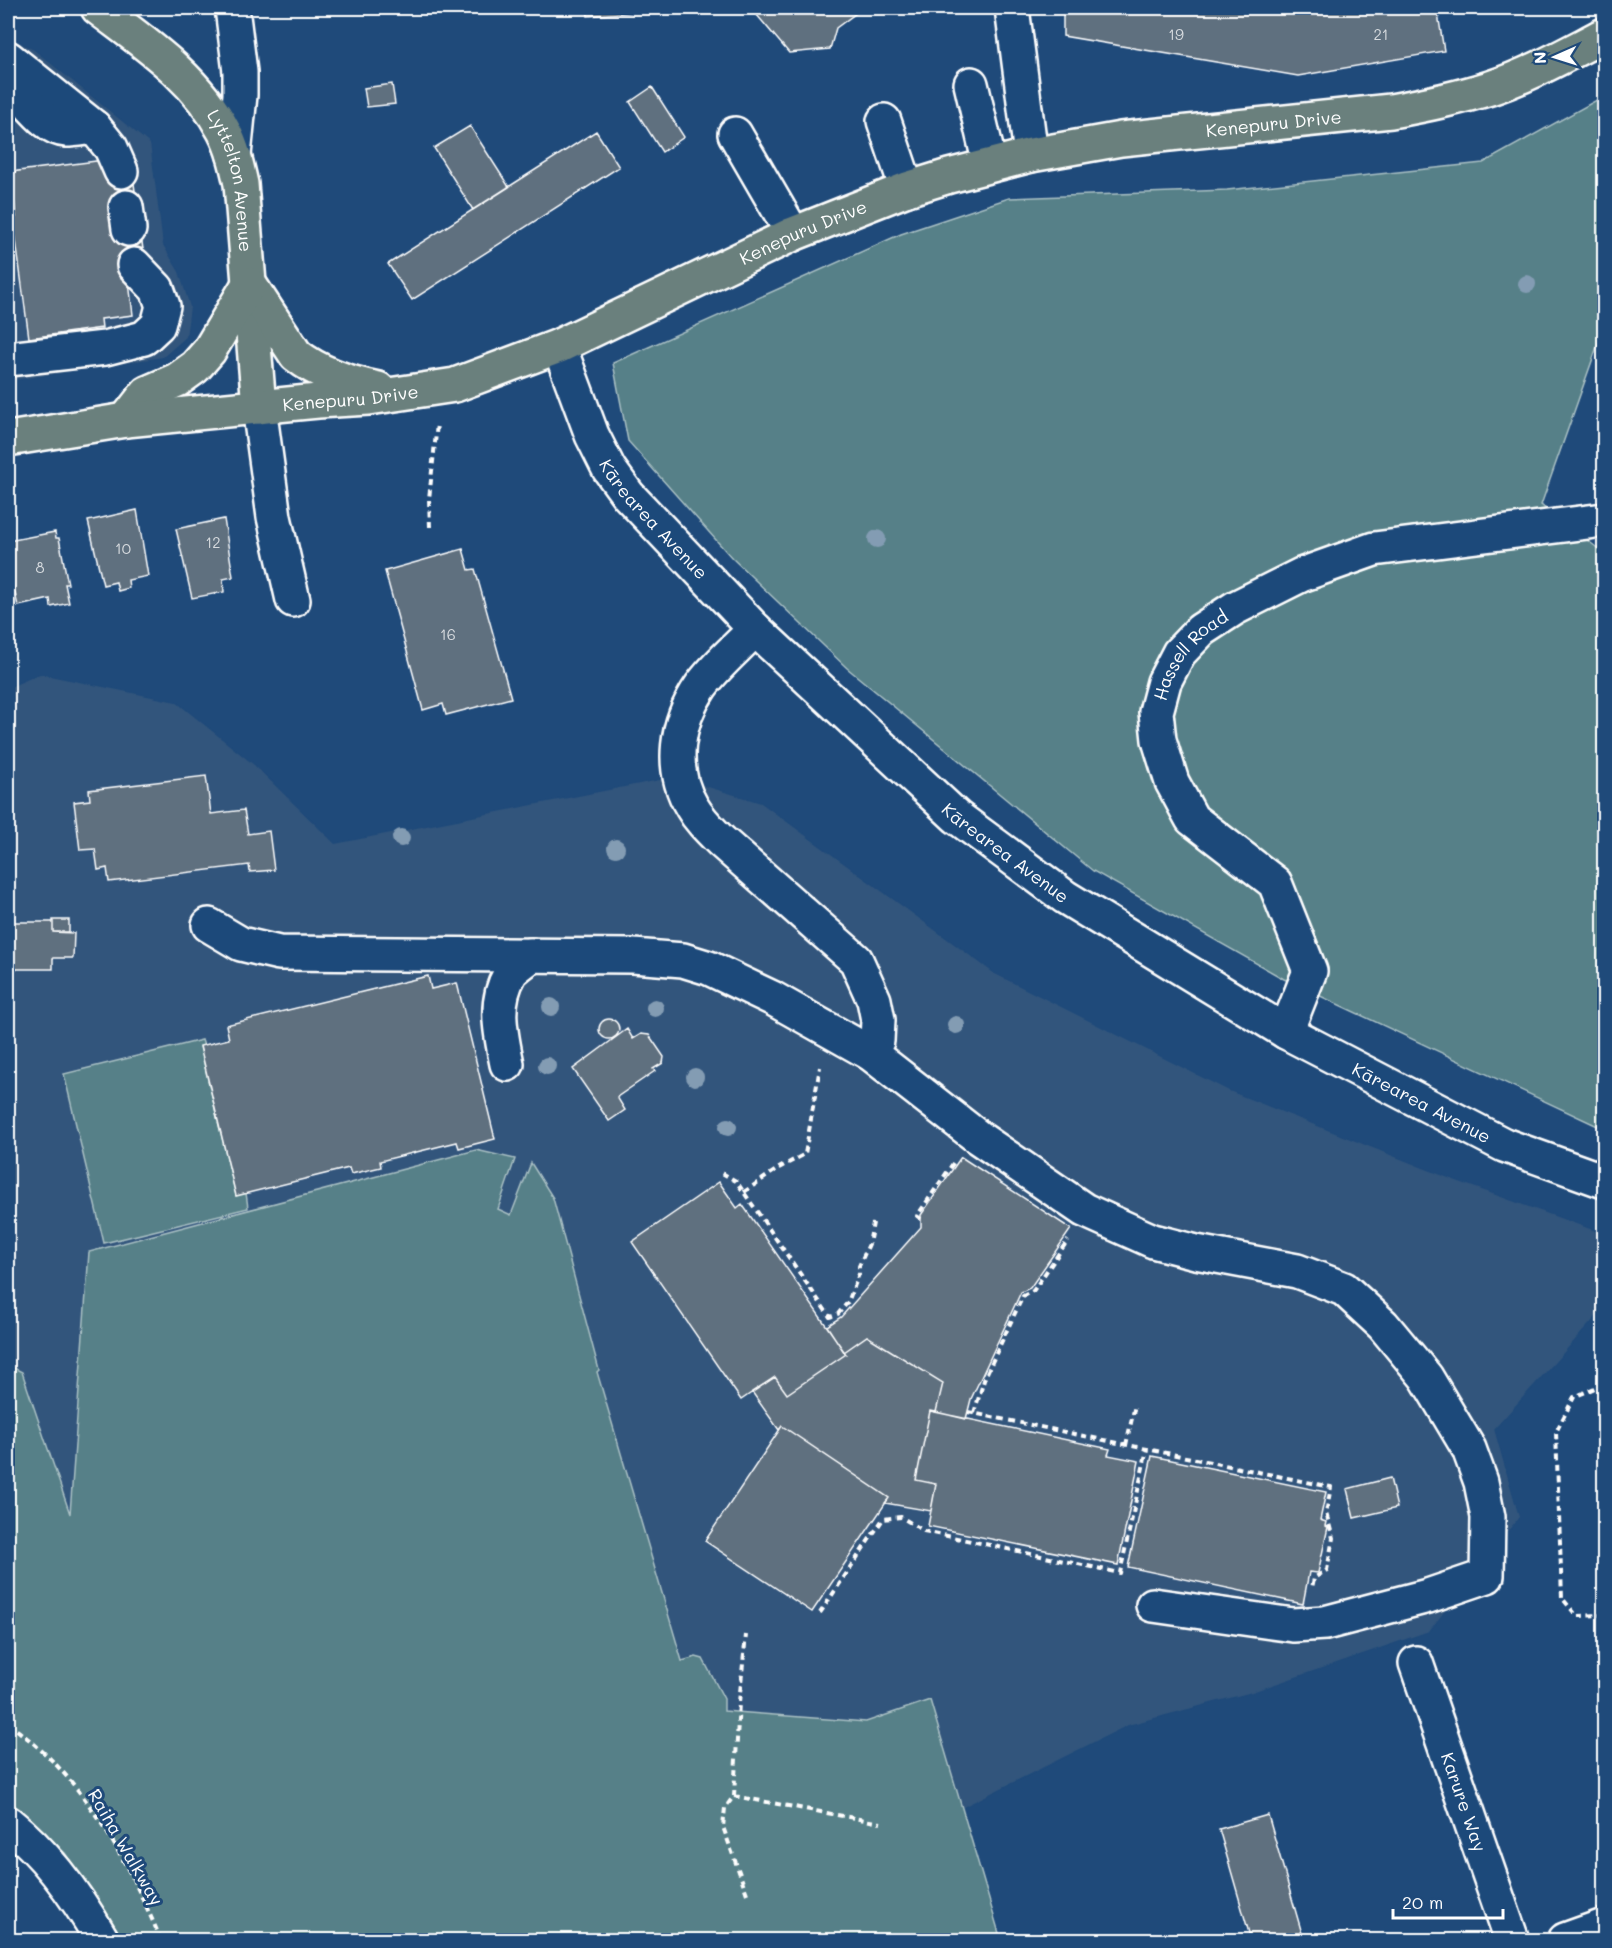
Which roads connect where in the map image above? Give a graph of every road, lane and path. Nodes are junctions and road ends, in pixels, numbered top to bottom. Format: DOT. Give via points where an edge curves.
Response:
graph roads {
  1 [pos="98,8"];
  2 [pos="232,8"];
  3 [pos="1012,8"];
  4 [pos="1605,35"];
  5 [pos="8,58"];
  6 [pos="8,83"];
  7 [pos="971,84"];
  8 [pos="884,121"];
  9 [pos="94,127"];
  10 [pos="735,134"];
  11 [pos="234,155"];
  12 [pos="1031,155"];
  13 [pos="990,165"];
  14 [pos="121,171"];
  15 [pos="907,189"];
  16 [pos="793,234"];
  17 [pos="134,265"];
  18 [pos="249,284"];
  19 [pos="559,346"];
  20 [pos="8,359"];
  21 [pos="401,394"];
  22 [pos="260,407"];
  23 [pos="126,420"];
  24 [pos="436,424"];
  25 [pos="8,438"];
  26 [pos="1605,520"];
  27 [pos="430,527"];
  28 [pos="293,600"];
  29 [pos="755,629"];
  30 [pos="209,925"];
  31 [pos="531,955"];
  32 [pos="826,1029"];
  33 [pos="1286,1032"];
  34 [pos="870,1053"];
  35 [pos="507,1064"];
  36 [pos="954,1161"];
  37 [pos="723,1173"];
  38 [pos="1605,1181"];
  39 [pos="744,1192"];
  40 [pos="921,1219"];
  41 [pos="873,1223"];
  42 [pos="1069,1238"];
  43 [pos="830,1317"];
  44 [pos="833,1322"];
  45 [pos="1605,1384"];
  46 [pos="1135,1405"];
  47 [pos="968,1412"];
  48 [pos="974,1413"];
  49 [pos="1126,1445"];
  50 [pos="1147,1449"];
  51 [pos="1153,1605"];
  52 [pos="820,1613"];
  53 [pos="1605,1615"];
  54 [pos="1309,1625"];
  55 [pos="746,1635"];
  56 [pos="1416,1663"];
  57 [pos="8,1724"];
  58 [pos="734,1796"];
  59 [pos="881,1822"];
  60 [pos="8,1823"];
  61 [pos="747,1894"];
  62 [pos="1605,1926"];
  63 [pos="102,1941"];
  64 [pos="161,1941"];
  65 [pos="1512,1941"];
  66 [pos="1565,1941"];
  1 -- 11 [label="main road, Lyttelton Avenue" via="181,73 224,130"];
  2 -- 11 [label="street" via="240,72"];
  3 -- 12 [label="street"];
  4 -- 12 [label="main road, Kenepuru Drive" via="1492,87 1435,103 1120,139"];
  5 -- 9 [label="street"];
  6 -- 9 [label="street" via="46,122 63,130"];
  7 -- 13 [label="street"];
  8 -- 15 [label="street"];
  9 -- 14 [label="street" via="111,148"];
  10 -- 16 [label="street"];
  11 -- 18 [label="main road, Lyttelton Avenue" via="241,184"];
  12 -- 13 [label="main road, Kenepuru Drive"];
  13 -- 15 [label="main road, Kenepuru Drive"];
  15 -- 16 [label="main road, Kenepuru Drive"];
  16 -- 19 [label="main road, Kenepuru Drive"];
  17 -- 20 [label="street" via="157,289 163,306 158,325 144,339 105,348"];
  18 -- 21 [label="main road" via="296,355 306,363 352,384"];
  18 -- 22 [label="main road, Lyttelton Avenue"];
  18 -- 23 [label="main road" via="209,351 195,367 147,393"];
  19 -- 21 [label="main road, Kenepuru Drive" via="455,385"];
  19 -- 29 [label="street, Kārearea Avenue" via="609,469 628,495"];
  21 -- 22 [label="main road, Kenepuru Drive"];
  22 -- 23 [label="main road, Kenepuru Drive"];
  22 -- 28 [label="street" via="274,517"];
  23 -- 25 [label="main road, Kenepuru Drive"];
  24 -- 27 [label="path"];
  26 -- 33 [label="street, Hassell Road" via="1374,549 1301,575 1234,608 1201,630 1179,653 1164,682 1156,712 1159,740 1172,782 1192,819 1275,883 1310,971"];
  29 -- 33 [label="street, Kārearea Avenue" via="957,817 1008,857 1065,897"];
  29 -- 34 [label="street" via="701,686 686,713 677,746 683,788 692,808 722,842 856,960 879,1020 877,1041"];
  30 -- 31 [label="street" via="241,944 279,953"];
  31 -- 32 [label="street" via="683,960 772,998"];
  31 -- 35 [label="street" via="510,973 500,1001 500,1029"];
  32 -- 34 [label="street"];
  32 -- 39 [label="path" via="805,1154"];
  33 -- 38 [label="street, Kārearea Avenue" via="1504,1145"];
  34 -- 54 [label="street" via="979,1138 1084,1210 1153,1241 1297,1271 1344,1289 1383,1325 1426,1377 1469,1449 1481,1482 1488,1517 1487,1576 1428,1596"];
  36 -- 40 [label="path" via="917,1216"];
  37 -- 39 [label="path"];
  39 -- 43 [label="path"];
  41 -- 43 [label="path" via="848,1302"];
  42 -- 48 [label="path" via="1033,1291 1023,1296 985,1377"];
  43 -- 44 [label="path"];
  45 -- 53 [label="path" via="1574,1397 1556,1432 1562,1598 1577,1616"];
  46 -- 49 [label="path"];
  47 -- 48 [label="path"];
  48 -- 49 [label="path"];
  49 -- 50 [label="path"];
  50 -- 52 [label="path" via="1120,1573 924,1531 902,1517 883,1519"];
  50 -- 54 [label="path" via="1331,1487 1326,1513 1334,1538 1327,1570 1314,1578"];
  51 -- 54 [label="street"];
  55 -- 58 [label="path"];
  56 -- 65 [label="street, Karure Way"];
  57 -- 64 [label="path, Raiha Walkway" via="25,1735 90,1806 148,1908"];
  58 -- 59 [label="path"];
  58 -- 61 [label="path" via="725,1808 723,1827"];
  60 -- 63 [label="street" via="53,1867 81,1903"];
  62 -- 66 [label="street"];
}
